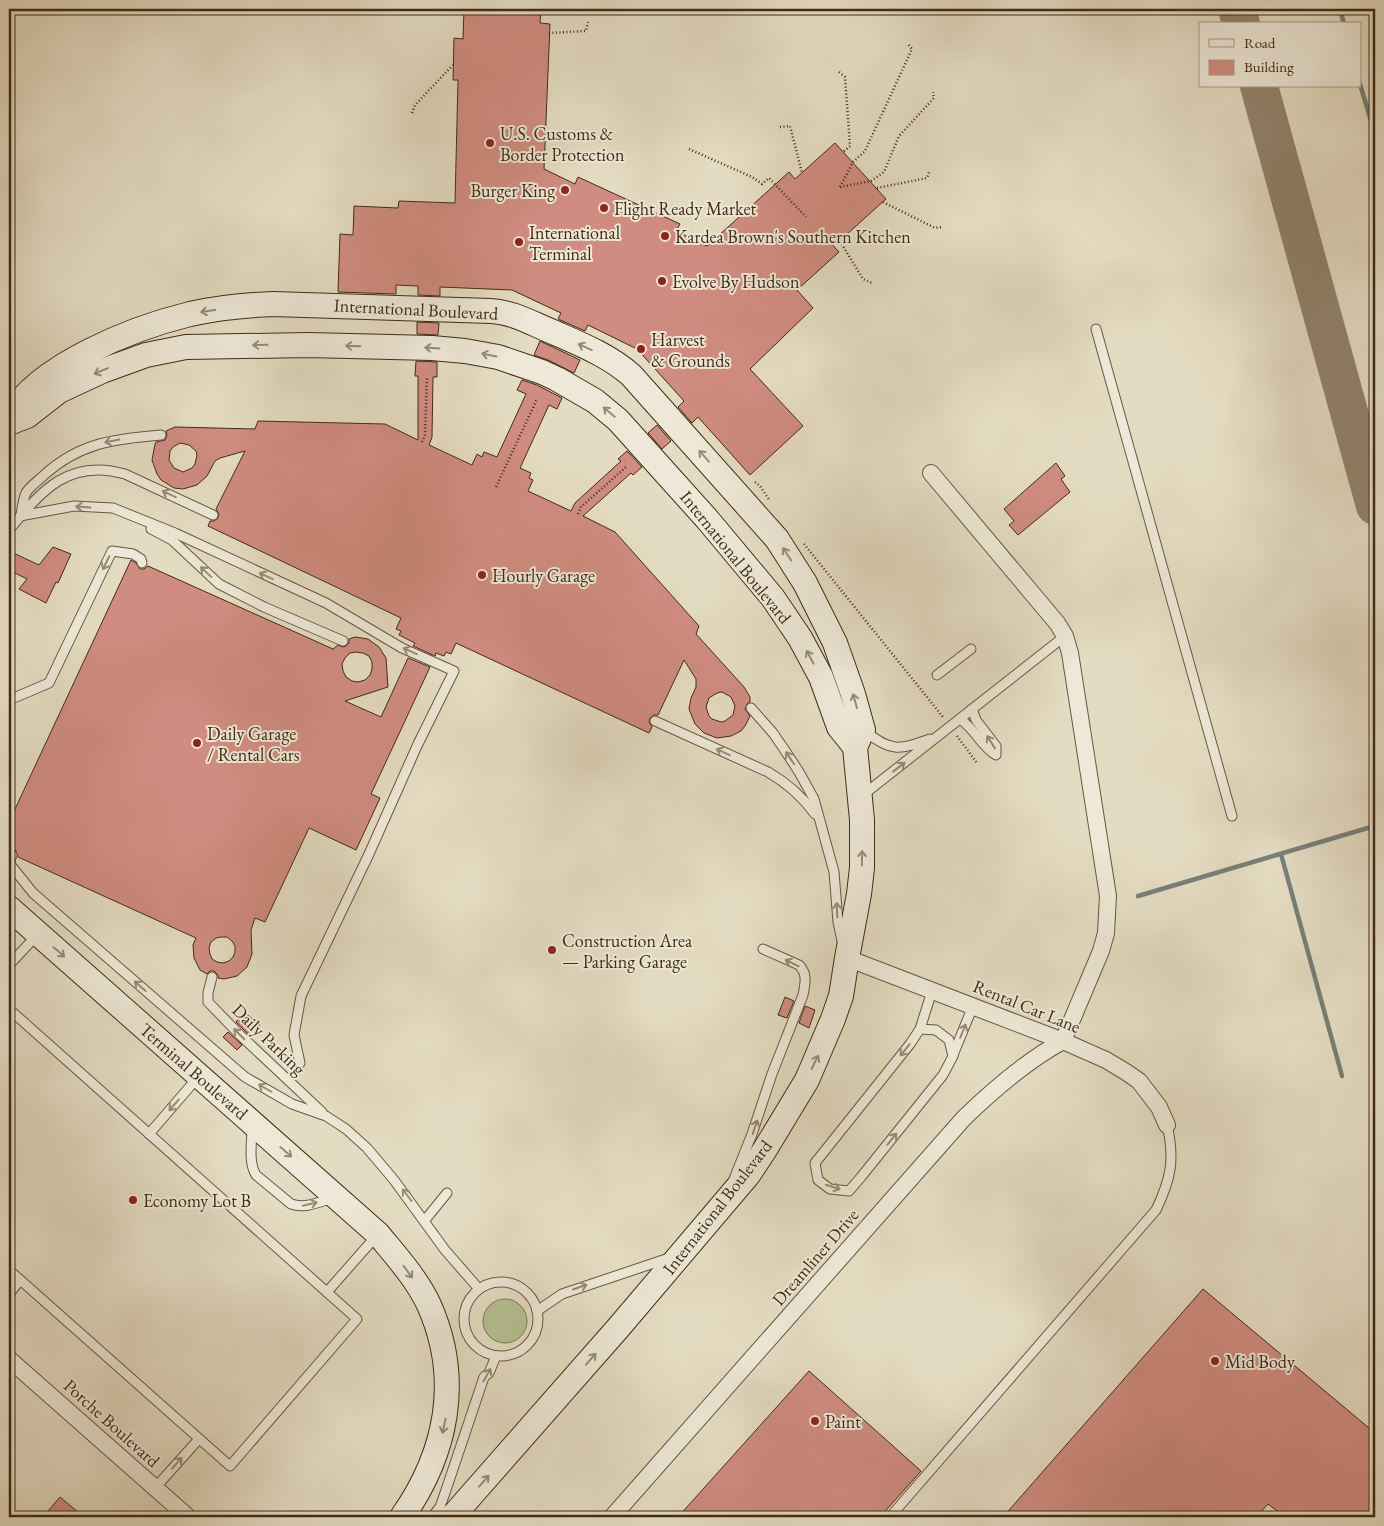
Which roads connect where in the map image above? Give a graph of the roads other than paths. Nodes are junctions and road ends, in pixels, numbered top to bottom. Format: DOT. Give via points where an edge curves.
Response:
graph roads {
  1 [pos="1096,330"];
  2 [pos="19,397"];
  3 [pos="9,418"];
  4 [pos="9,423"];
  5 [pos="161,435"];
  6 [pos="931,472"];
  7 [pos="112,508"];
  8 [pos="213,515"];
  9 [pos="20,516"];
  10 [pos="9,530"];
  11 [pos="142,563"];
  12 [pos="1065,636"];
  13 [pos="342,641"];
  14 [pos="971,649"];
  15 [pos="937,675"];
  16 [pos="9,700"];
  17 [pos="751,708"];
  18 [pos="972,709"];
  19 [pos="960,719"];
  20 [pos="655,721"];
  21 [pos="937,737"];
  22 [pos="859,738"];
  23 [pos="861,797"];
  24 [pos="1232,816"];
  25 [pos="818,818"];
  26 [pos="12,855"];
  27 [pos="9,908"];
  28 [pos="38,934"];
  29 [pos="763,949"];
  30 [pos="847,958"];
  31 [pos="9,965"];
  32 [pos="212,977"];
  33 [pos="932,991"];
  34 [pos="973,1006"];
  35 [pos="9,1009"];
  36 [pos="920,1029"];
  37 [pos="1063,1041"];
  38 [pos="953,1056"];
  39 [pos="300,1063"];
  40 [pos="199,1075"];
  41 [pos="326,1116"];
  42 [pos="253,1123"];
  43 [pos="1167,1126"];
  44 [pos="149,1134"];
  45 [pos="447,1193"];
  46 [pos="336,1197"];
  47 [pos="723,1204"];
  48 [pos="425,1220"];
  49 [pos="378,1234"];
  50 [pos="681,1254"];
  51 [pos="9,1270"];
  52 [pos="20,1280"];
  53 [pos="479,1289"];
  54 [pos="327,1292"];
  55 [pos="9,1294"];
  56 [pos="538,1311"];
  57 [pos="496,1356"];
  58 [pos="9,1359"];
  59 [pos="199,1439"];
  60 [pos="155,1488"];
  61 [pos="188,1517"];
  62 [pos="402,1517"];
  63 [pos="432,1517"];
  64 [pos="452,1517"];
  65 [pos="612,1517"];
  66 [pos="890,1517"];
  1 -- 24 [label="lane"];
  2 -- 3 [label="main road, International Boulevard"];
  22 -- 2 [label="main road, International Boulevard, one-way" via="844,666 805,583 777,539 624,369 586,347 516,316 491,311 302,304 226,308 162,322 110,342 70,362"];
  22 -- 4 [label="main road, International Boulevard, one-way" via="839,727 821,677 800,638 772,598 707,519 618,420 588,397 535,370 498,357 432,348 308,344 186,347 146,355 102,371 60,391 27,416"];
  5 -- 9 [label="lane, one-way" via="113,440 78,452 49,470 26,493"];
  6 -- 12 [label="street"];
  7 -- 9 [label="lane, one-way" via="74,506"];
  13 -- 7 [label="lane, one-way" via="219,584 172,540"];
  39 -- 7 [label="lane, one-way" via="294,1035 300,996 454,671 402,648 326,603 176,533"];
  8 -- 9 [label="lane, one-way" via="125,474 93,470 58,480"];
  9 -- 10 [label="lane"];
  11 -- 16 [label="lane, one-way" via="133,554 112,551 49,683"];
  12 -- 18 [label="lane"];
  12 -- 37 [label="street" via="1073,666 1108,896 1106,933 1101,951"];
  14 -- 15 [label="lane"];
  25 -- 17 [label="lane, one-way" via="814,799 799,772 773,733"];
  18 -- 19 [label="lane"];
  19 -- 18 [label="lane, one-way" via="996,755 996,746 976,720"];
  19 -- 21 [label="lane"];
  25 -- 20 [label="lane, one-way" via="806,802 768,772"];
  21 -- 22 [label="lane" via="900,748"];
  23 -- 21 [label="lane, one-way"];
  22 -- 23 [label="main road, International Boulevard"];
  30 -- 23 [label="main road, International Boulevard, one-way" via="862,868"];
  30 -- 25 [label="lane, one-way" via="838,922 834,872"];
  41 -- 26 [label="lane, one-way" via="292,1104 245,1076 33,893 9,863"];
  27 -- 28 [label="main road, Terminal Boulevard"];
  28 -- 31 [label="lane"];
  28 -- 40 [label="main road, Terminal Boulevard, one-way"];
  47 -- 29 [label="lane, one-way" via="752,1134 805,985 804,969"];
  30 -- 33 [label="street, Rental Car Lane"];
  47 -- 30 [label="main road, International Boulevard, one-way" via="748,1175 807,1080 841,996"];
  41 -- 32 [label="lane, Daily Parking, one-way" via="208,1002"];
  33 -- 34 [label="street, Rental Car Lane"];
  33 -- 36 [label="lane"];
  34 -- 37 [label="street, Rental Car Lane"];
  38 -- 34 [label="lane, one-way"];
  35 -- 44 [label="lane"];
  36 -- 38 [label="lane" via="936,1030 950,1040"];
  36 -- 38 [label="lane, one-way" via="815,1163 818,1180 830,1189 849,1191 943,1075"];
  37 -- 43 [label="street, Rental Car Lane" via="1106,1060 1138,1081 1159,1106"];
  37 -- 65 [label="street, Dreamliner Drive" via="990,1093 964,1118"];
  40 -- 42 [label="main road, Terminal Boulevard"];
  40 -- 44 [label="lane, one-way"];
  48 -- 41 [label="lane, one-way" via="367,1148"];
  42 -- 46 [label="main road, Terminal Boulevard, one-way"];
  42 -- 46 [label="lane, one-way" via="252,1161 256,1174 295,1206 304,1207"];
  43 -- 66 [label="lane" via="1171,1142 1170,1178 1156,1210"];
  44 -- 54 [label="lane"];
  45 -- 48 [label="lane"];
  46 -- 49 [label="main road, Terminal Boulevard"];
  47 -- 50 [label="main road, International Boulevard"];
  48 -- 53 [label="lane" via="445,1250"];
  49 -- 54 [label="lane"];
  49 -- 62 [label="main road, one-way" via="410,1274 429,1305 442,1342 447,1379 445,1419 435,1457 419,1493"];
  56 -- 50 [label="lane, one-way" via="562,1294"];
  64 -- 50 [label="main road, International Boulevard, one-way"];
  51 -- 52 [label="lane"];
  52 -- 55 [label="lane"];
  52 -- 59 [label="lane"];
  53 -- 56 [label="lane" via="501,1282 513,1284 524,1290"];
  53 -- 57 [label="lane" via="466,1308 467,1332 481,1350"];
  54 -- 59 [label="lane" via="357,1319 230,1466"];
  56 -- 57 [label="lane" via="538,1323 527,1345 517,1352"];
  63 -- 57 [label="lane, one-way" via="440,1507 484,1377"];
  58 -- 60 [label="street, Porche Boulevard"];
  60 -- 59 [label="lane, one-way"];
  60 -- 61 [label="street, Porche Boulevard"];
}
